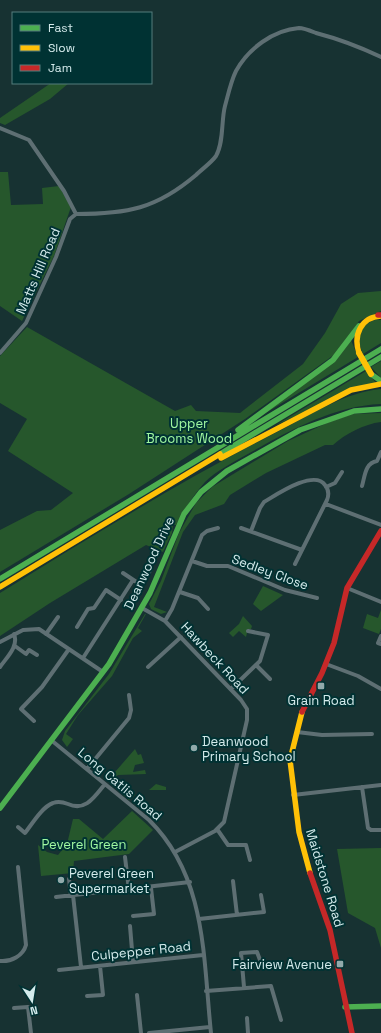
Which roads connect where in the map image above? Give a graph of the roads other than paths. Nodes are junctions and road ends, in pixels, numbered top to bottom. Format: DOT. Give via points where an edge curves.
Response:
graph roads {
  1 [pos="381,57"];
  2 [pos="0,128"];
  3 [pos="76,214"];
  4 [pos="380,315"];
  5 [pos="360,326"];
  6 [pos="381,349"];
  7 [pos="0,353"];
  8 [pos="381,357"];
  9 [pos="381,382"];
  10 [pos="381,387"];
  11 [pos="336,398"];
  12 [pos="381,409"];
  13 [pos="213,450"];
  14 [pos="381,452"];
  15 [pos="379,462"];
  16 [pos="202,465"];
  17 [pos="342,472"];
  18 [pos="362,486"];
  19 [pos="326,487"];
  20 [pos="326,504"];
  21 [pos="381,525"];
  22 [pos="218,528"];
  23 [pos="241,528"];
  24 [pos="251,531"];
  25 [pos="381,531"];
  26 [pos="379,539"];
  27 [pos="302,550"];
  28 [pos="192,562"];
  29 [pos="295,564"];
  30 [pos="151,570"];
  31 [pos="123,574"];
  32 [pos="0,579"];
  33 [pos="133,580"];
  34 [pos="0,587"];
  35 [pos="347,588"];
  36 [pos="180,592"];
  37 [pos="317,598"];
  38 [pos="121,600"];
  39 [pos="381,602"];
  40 [pos="142,608"];
  41 [pos="208,608"];
  42 [pos="58,617"];
  43 [pos="165,621"];
  44 [pos="77,627"];
  45 [pos="248,631"];
  46 [pos="14,634"];
  47 [pos="46,634"];
  48 [pos="381,636"];
  49 [pos="181,637"];
  50 [pos="0,642"];
  51 [pos="381,644"];
  52 [pos="15,646"];
  53 [pos="69,649"];
  54 [pos="37,655"];
  55 [pos="83,658"];
  56 [pos="326,664"];
  57 [pos="256,665"];
  58 [pos="0,666"];
  59 [pos="148,668"];
  60 [pos="104,672"];
  61 [pos="270,679"];
  62 [pos="231,689"];
  63 [pos="381,689"];
  64 [pos="129,695"];
  65 [pos="34,722"];
  66 [pos="297,732"];
  67 [pos="372,734"];
  68 [pos="51,740"];
  69 [pos="87,769"];
  70 [pos="105,784"];
  71 [pos="381,785"];
  72 [pos="362,787"];
  73 [pos="293,795"];
  74 [pos="0,808"];
  75 [pos="18,827"];
  76 [pos="218,829"];
  77 [pos="381,830"];
  78 [pos="175,852"];
  79 [pos="125,857"];
  80 [pos="250,860"];
  81 [pos="18,867"];
  82 [pos="69,879"];
  83 [pos="233,881"];
  84 [pos="190,882"];
  85 [pos="152,888"];
  86 [pos="129,890"];
  87 [pos="261,895"];
  88 [pos="72,896"];
  89 [pos="56,897"];
  90 [pos="237,915"];
  91 [pos="133,916"];
  92 [pos="199,919"];
  93 [pos="130,926"];
  94 [pos="203,955"];
  95 [pos="260,960"];
  96 [pos="0,961"];
  97 [pos="134,962"];
  98 [pos="100,966"];
  99 [pos="81,968"];
  100 [pos="59,970"];
  101 [pos="244,987"];
  102 [pos="206,991"];
  103 [pos="137,994"];
  104 [pos="87,996"];
  105 [pos="381,1006"];
  106 [pos="346,1007"];
  107 [pos="14,1008"];
  108 [pos="247,1018"];
  109 [pos="281,1020"];
  110 [pos="210,1027"];
  111 [pos="31,1033"];
  112 [pos="141,1033"];
  113 [pos="149,1033"];
  114 [pos="210,1033"];
  115 [pos="248,1033"];
  116 [pos="352,1033"];
  1 -- 3 [label="street" via="353,44 300,28 280,31 245,57 235,73 214,159 180,189 149,204 122,212"];
  2 -- 3 [label="street" via="29,140 64,191"];
  3 -- 7 [label="street, Matts Hill Road" via="70,219 26,323"];
  4 -- 5 [label="main road" via="368,318"];
  5 -- 9 [label="main road, bridge" via="355,339 359,353 371,374"];
  5 -- 13 [label="main road" via="333,360 221,441"];
  6 -- 13 [label="main road"];
  8 -- 16 [label="main road"];
  9 -- 11 [label="main road" via="357,388"];
  10 -- 11 [label="main road" via="364,389"];
  11 -- 16 [label="main road" via="223,458"];
  12 -- 40 [label="main road, Deanwood Drive" via="346,413 300,430 210,483 184,514"];
  13 -- 32 [label="main road"];
  14 -- 15 [label="street"];
  15 -- 18 [label="street" via="370,463"];
  16 -- 34 [label="main road"];
  17 -- 19 [label="street" via="335,483"];
  19 -- 20 [label="street"];
  19 -- 24 [label="street" via="319,480 309,479 266,501 260,508"];
  20 -- 21 [label="street"];
  20 -- 27 [label="street"];
  22 -- 28 [label="street" via="202,535"];
  23 -- 24 [label="street"];
  24 -- 27 [label="street"];
  25 -- 26 [label="main road, Maidstone Road"];
  26 -- 35 [label="main road, Maidstone Road"];
  27 -- 29 [label="street"];
  28 -- 36 [label="street"];
  28 -- 37 [label="street, Sedley Close" via="210,567 228,566 285,590"];
  30 -- 33 [label="street" via="141,585"];
  31 -- 33 [label="street"];
  33 -- 38 [label="street"];
  35 -- 39 [label="street"];
  35 -- 56 [label="main road, Maidstone Road" via="337,632"];
  36 -- 41 [label="street" via="198,598"];
  36 -- 43 [label="street"];
  38 -- 44 [label="street" via="106,590 94,608 88,609"];
  38 -- 55 [label="street"];
  40 -- 43 [label="street, Hawbeck Road"];
  40 -- 60 [label="main road, Deanwood Drive"];
  42 -- 47 [label="street"];
  43 -- 49 [label="street, Hawbeck Road"];
  45 -- 57 [label="street" via="268,635 262,658"];
  46 -- 47 [label="street" via="30,628 39,629"];
  46 -- 50 [label="street"];
  46 -- 52 [label="street"];
  47 -- 53 [label="street"];
  48 -- 51 [label="street" via="378,643"];
  49 -- 59 [label="street"];
  49 -- 62 [label="street, Hawbeck Road"];
  52 -- 54 [label="street" via="26,654 29,650"];
  52 -- 58 [label="street"];
  53 -- 55 [label="street"];
  53 -- 65 [label="street" via="42,687 21,709"];
  55 -- 60 [label="street"];
  56 -- 63 [label="street" via="358,676"];
  56 -- 66 [label="main road, Maidstone Road" via="303,710"];
  57 -- 61 [label="street"];
  57 -- 62 [label="street"];
  60 -- 68 [label="main road, Deanwood Drive"];
  62 -- 76 [label="street, Hawbeck Road" via="244,704 247,716 227,813"];
  64 -- 69 [label="street" via="132,710 129,718"];
  66 -- 67 [label="street" via="322,735"];
  66 -- 73 [label="main road, Maidstone Road" via="290,760"];
  68 -- 69 [label="street, Long Catlis Road"];
  68 -- 74 [label="main road, Deanwood Drive"];
  69 -- 70 [label="street, Long Catlis Road"];
  70 -- 75 [label="street" via="84,806 76,807 63,802 53,802 25,833"];
  70 -- 78 [label="street, Long Catlis Road" via="154,825"];
  71 -- 72 [label="street"];
  72 -- 73 [label="street"];
  72 -- 77 [label="street" via="368,828"];
  73 -- 106 [label="main road, Maidstone Road" via="305,853 330,930"];
  76 -- 78 [label="street"];
  76 -- 80 [label="street" via="228,845 246,845"];
  78 -- 84 [label="street, Long Catlis Road"];
  79 -- 86 [label="street"];
  81 -- 96 [label="street" via="26,945 16,957"];
  82 -- 88 [label="street, Culpepper Road"];
  83 -- 90 [label="street"];
  84 -- 85 [label="street"];
  84 -- 92 [label="street, Long Catlis Road"];
  85 -- 86 [label="street"];
  85 -- 91 [label="street" via="154,914"];
  86 -- 88 [label="street"];
  87 -- 90 [label="street" via="264,912"];
  88 -- 89 [label="street"];
  88 -- 99 [label="street, Culpepper Road"];
  90 -- 92 [label="street"];
  92 -- 94 [label="street, Long Catlis Road"];
  93 -- 97 [label="street"];
  94 -- 97 [label="street, Culpepper Road"];
  94 -- 102 [label="street, Long Catlis Road"];
  95 -- 101 [label="street" via="257,952 241,953"];
  97 -- 98 [label="street, Culpepper Road"];
  98 -- 99 [label="street, Culpepper Road"];
  98 -- 104 [label="street" via="103,995"];
  99 -- 100 [label="street, Culpepper Road"];
  101 -- 102 [label="street"];
  101 -- 109 [label="street" via="272,986"];
  102 -- 110 [label="street, Long Catlis Road"];
  103 -- 112 [label="street"];
  105 -- 106 [label="main road"];
  106 -- 116 [label="main road, Maidstone Road"];
  107 -- 111 [label="street" via="28,1007"];
  108 -- 115 [label="street"];
  110 -- 113 [label="street"];
  110 -- 114 [label="street, Long Catlis Road"];
}
